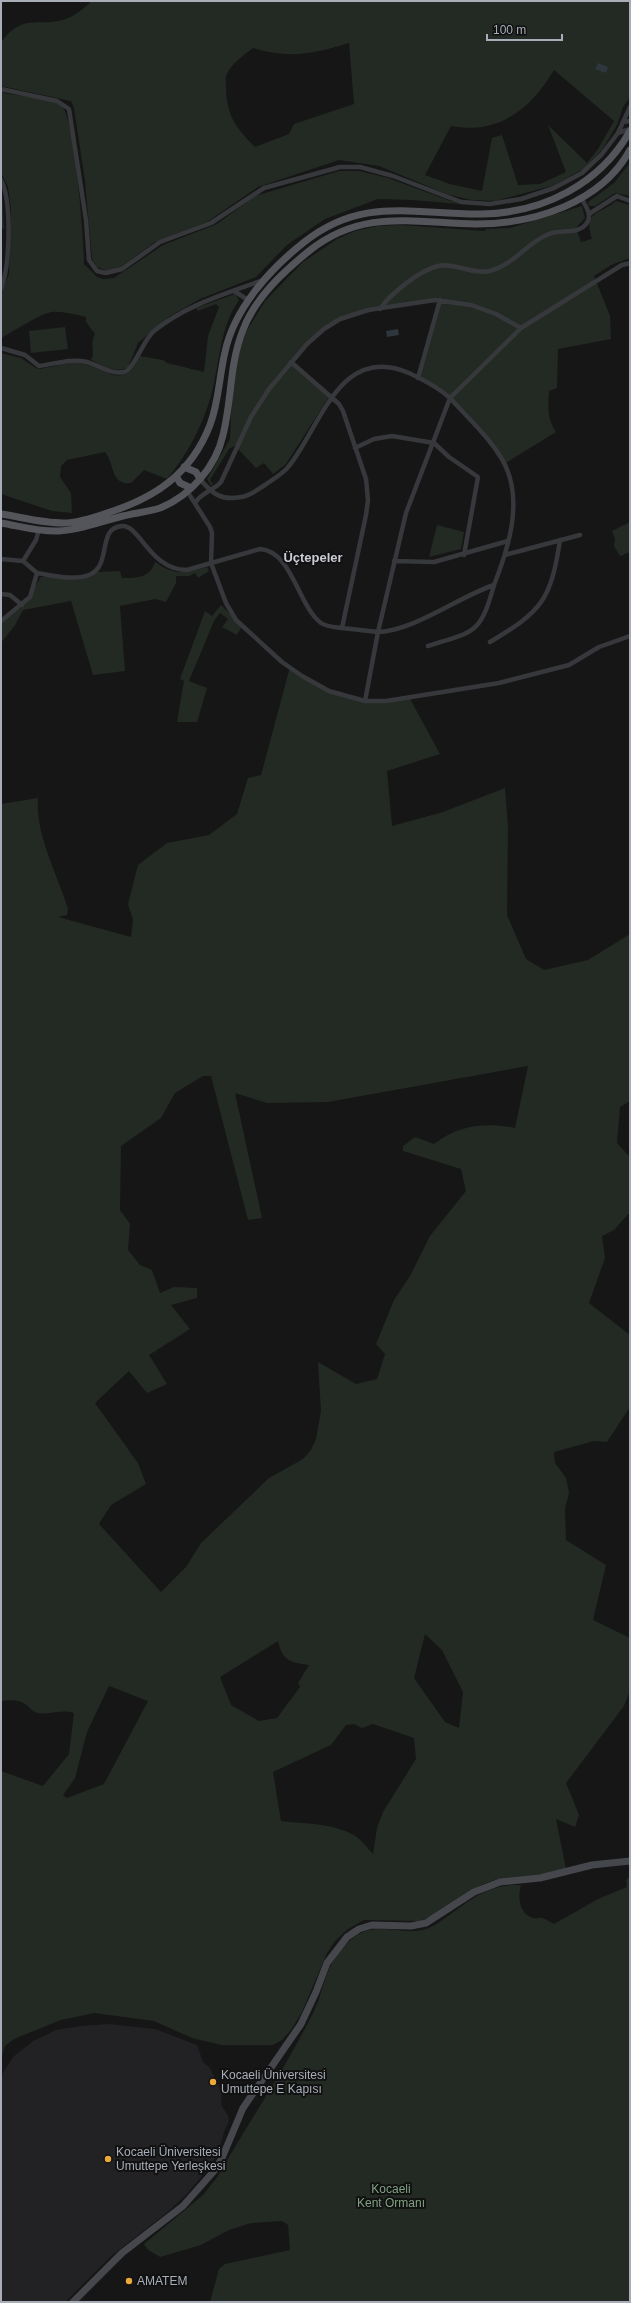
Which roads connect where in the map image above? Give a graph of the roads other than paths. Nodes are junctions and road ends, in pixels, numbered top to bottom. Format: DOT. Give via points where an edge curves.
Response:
graph roads {
  1 [pos="1,89"];
  2 [pos="630,107"];
  3 [pos="630,121"];
  4 [pos="623,122"];
  5 [pos="630,130"];
  6 [pos="618,133"];
  7 [pos="630,150"];
  8 [pos="1,180"];
  9 [pos="582,199"];
  10 [pos="630,200"];
  11 [pos="589,214"];
  12 [pos="630,263"];
  13 [pos="267,278"];
  14 [pos="1,289"];
  15 [pos="232,291"];
  16 [pos="248,300"];
  17 [pos="440,300"];
  18 [pos="380,309"];
  19 [pos="521,328"];
  20 [pos="1,348"];
  21 [pos="291,362"];
  22 [pos="418,378"];
  23 [pos="332,397"];
  24 [pos="450,398"];
  25 [pos="434,443"];
  26 [pos="354,448"];
  27 [pos="184,467"];
  28 [pos="176,476"];
  29 [pos="200,479"];
  30 [pos="189,490"];
  31 [pos="210,491"];
  32 [pos="196,503"];
  33 [pos="1,514"];
  34 [pos="118,518"];
  35 [pos="1,523"];
  36 [pos="120,526"];
  37 [pos="39,529"];
  38 [pos="580,535"];
  39 [pos="560,540"];
  40 [pos="508,541"];
  41 [pos="464,555"];
  42 [pos="505,555"];
  43 [pos="1,559"];
  44 [pos="23,561"];
  45 [pos="394,561"];
  46 [pos="211,563"];
  47 [pos="37,573"];
  48 [pos="494,585"];
  49 [pos="1,594"];
  50 [pos="22,605"];
  51 [pos="1,621"];
  52 [pos="342,628"];
  53 [pos="378,632"];
  54 [pos="630,636"];
  55 [pos="490,642"];
  56 [pos="428,646"];
  57 [pos="365,701"];
  58 [pos="630,1861"];
  59 [pos="73,2302"];
  1 -- 6 [label="street" via="57,101 69,109 86,220 88,260 97,270 106,273 122,269 160,242 211,223 258,191 272,185 352,166 393,176 461,202 498,203 543,192 574,179 596,161"];
  2 -- 4 [label="street"];
  3 -- 4 [label="street"];
  4 -- 6 [label="street"];
  5 -- 6 [label="street"];
  5 -- 13 [label="main road" via="618,151 602,168 581,185 560,197 528,207 490,214 397,209 349,217 336,222 303,243"];
  7 -- 9 [label="main road" via="610,178"];
  8 -- 14 [label="street" via="6,194 8,220 7,259"];
  9 -- 11 [label="street"];
  9 -- 29 [label="main road" via="544,213 501,222 462,223 407,219 369,222 337,233 321,242 271,287 247,320 232,364 221,443"];
  10 -- 11 [label="street" via="617,196"];
  11 -- 18 [label="street" via="583,227 541,237 510,263 489,271 446,265 432,268 392,294"];
  12 -- 19 [label="street" via="622,265"];
  13 -- 15 [label="street"];
  13 -- 16 [label="main road"];
  15 -- 16 [label="street"];
  15 -- 20 [label="street" via="197,304 163,324 146,339 126,372 114,372 80,361 39,366 25,355"];
  16 -- 27 [label="main road" via="225,350 218,399 210,425 197,452"];
  17 -- 18 [label="street"];
  17 -- 19 [label="street" via="471,305 496,314"];
  17 -- 22 [label="street"];
  18 -- 21 [label="street" via="354,314 332,324 315,336"];
  19 -- 24 [label="street"];
  21 -- 23 [label="street"];
  21 -- 31 [label="street" via="251,417 221,482"];
  22 -- 23 [label="street" via="397,368 374,367 355,373"];
  22 -- 24 [label="street" via="432,384"];
  23 -- 26 [label="street" via="343,411"];
  23 -- 31 [label="street" via="289,467 247,496 228,499"];
  24 -- 25 [label="street"];
  24 -- 40 [label="street" via="504,462 514,507"];
  25 -- 26 [label="street" via="388,436"];
  25 -- 41 [label="street" via="478,477"];
  25 -- 45 [label="street" via="413,492"];
  26 -- 52 [label="street" via="366,479 368,500"];
  27 -- 28 [label="main road"];
  27 -- 29 [label="main road" via="196,472"];
  28 -- 30 [label="main road" via="180,484"];
  28 -- 33 [label="main road" via="163,488 141,501 82,521 60,523"];
  29 -- 30 [label="main road"];
  29 -- 31 [label="street"];
  30 -- 32 [label="street"];
  30 -- 34 [label="main road" via="159,508"];
  31 -- 32 [label="street" via="199,497"];
  32 -- 46 [label="street" via="212,532"];
  34 -- 36 [label="street"];
  34 -- 37 [label="main road" via="69,530"];
  35 -- 37 [label="main road"];
  36 -- 46 [label="street" via="132,529 150,552 168,567 187,570"];
  36 -- 47 [label="street" via="108,533 103,560 89,575 62,576"];
  37 -- 44 [label="street" via="36,540"];
  38 -- 39 [label="street"];
  39 -- 42 [label="street"];
  39 -- 55 [label="street" via="553,580 546,598 524,620"];
  40 -- 41 [label="street"];
  40 -- 42 [label="street"];
  41 -- 45 [label="street" via="434,562"];
  42 -- 48 [label="street"];
  43 -- 44 [label="street"];
  44 -- 47 [label="street"];
  45 -- 53 [label="street"];
  46 -- 52 [label="street" via="266,549 285,565 309,608 320,622"];
  46 -- 57 [label="street" via="226,603 236,620 282,662 329,690"];
  47 -- 50 [label="street" via="31,595"];
  48 -- 53 [label="street" via="473,592 445,610 396,629"];
  48 -- 56 [label="street" via="485,613 477,627 465,634"];
  49 -- 50 [label="street" via="10,595"];
  50 -- 51 [label="street"];
  52 -- 53 [label="street"];
  53 -- 57 [label="street"];
  54 -- 57 [label="street" via="599,648 569,665 499,683 386,701"];
  58 -- 59 [label="street" via="592,1866 540,1878 500,1882 474,1892 426,1923 411,1926 372,1925 359,1929 347,1937 327,1963 301,2024 243,2108 214,2171 182,2206 122,2253"];
}
